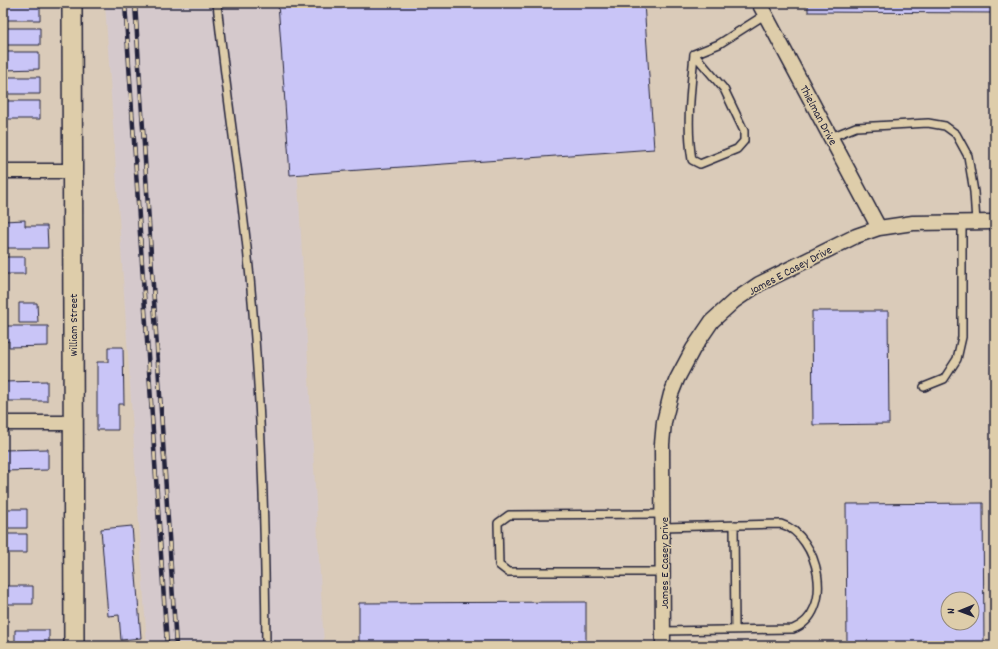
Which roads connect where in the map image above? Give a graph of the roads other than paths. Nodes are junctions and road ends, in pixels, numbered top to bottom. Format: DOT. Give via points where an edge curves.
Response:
graph roads {
  1 [pos="72,3"];
  2 [pos="217,3"];
  3 [pos="762,9"];
  4 [pos="694,54"];
  5 [pos="831,137"];
  6 [pos="3,171"];
  7 [pos="72,171"];
  8 [pos="969,222"];
  9 [pos="995,222"];
  10 [pos="879,228"];
  11 [pos="924,387"];
  12 [pos="3,423"];
  13 [pos="73,423"];
  14 [pos="663,521"];
  15 [pos="734,526"];
  16 [pos="664,572"];
  17 [pos="734,630"];
  18 [pos="664,631"];
  19 [pos="74,646"];
  20 [pos="266,646"];
  21 [pos="664,646"];
  1 -- 7 [label="main road, William Street"];
  2 -- 20 [label="lane" via="247,247 258,378 265,525"];
  3 -- 4 [label="lane" via="719,44"];
  3 -- 5 [label="street, Thielman Drive"];
  4 -- 4 [label="lane" via="724,90 744,131 744,141 737,148 700,164 692,160 689,144"];
  5 -- 8 [label="lane" via="856,127 928,123 945,126 956,134 968,156 974,192"];
  5 -- 10 [label="street, Thielman Drive"];
  6 -- 7 [label="street"];
  7 -- 13 [label="main road, William Street"];
  8 -- 9 [label="street, James E Casey Drive"];
  8 -- 10 [label="street, James E Casey Drive" via="913,223"];
  8 -- 11 [label="lane" via="962,337 957,358 944,379"];
  10 -- 14 [label="street, James E Casey Drive" via="856,236 759,284 734,301 712,321 677,379 664,422"];
  12 -- 13 [label="street"];
  13 -- 19 [label="main road, William Street"];
  14 -- 15 [label="lane"];
  14 -- 16 [label="street, James E Casey Drive"];
  14 -- 16 [label="lane" via="509,515 498,523 499,565 508,572"];
  15 -- 17 [label="lane"];
  15 -- 17 [label="lane" via="788,526 811,554 819,582 818,597 813,611 800,627"];
  16 -- 18 [label="street, James E Casey Drive"];
  17 -- 18 [label="lane"];
  18 -- 21 [label="street, James E Casey Drive"];
}
